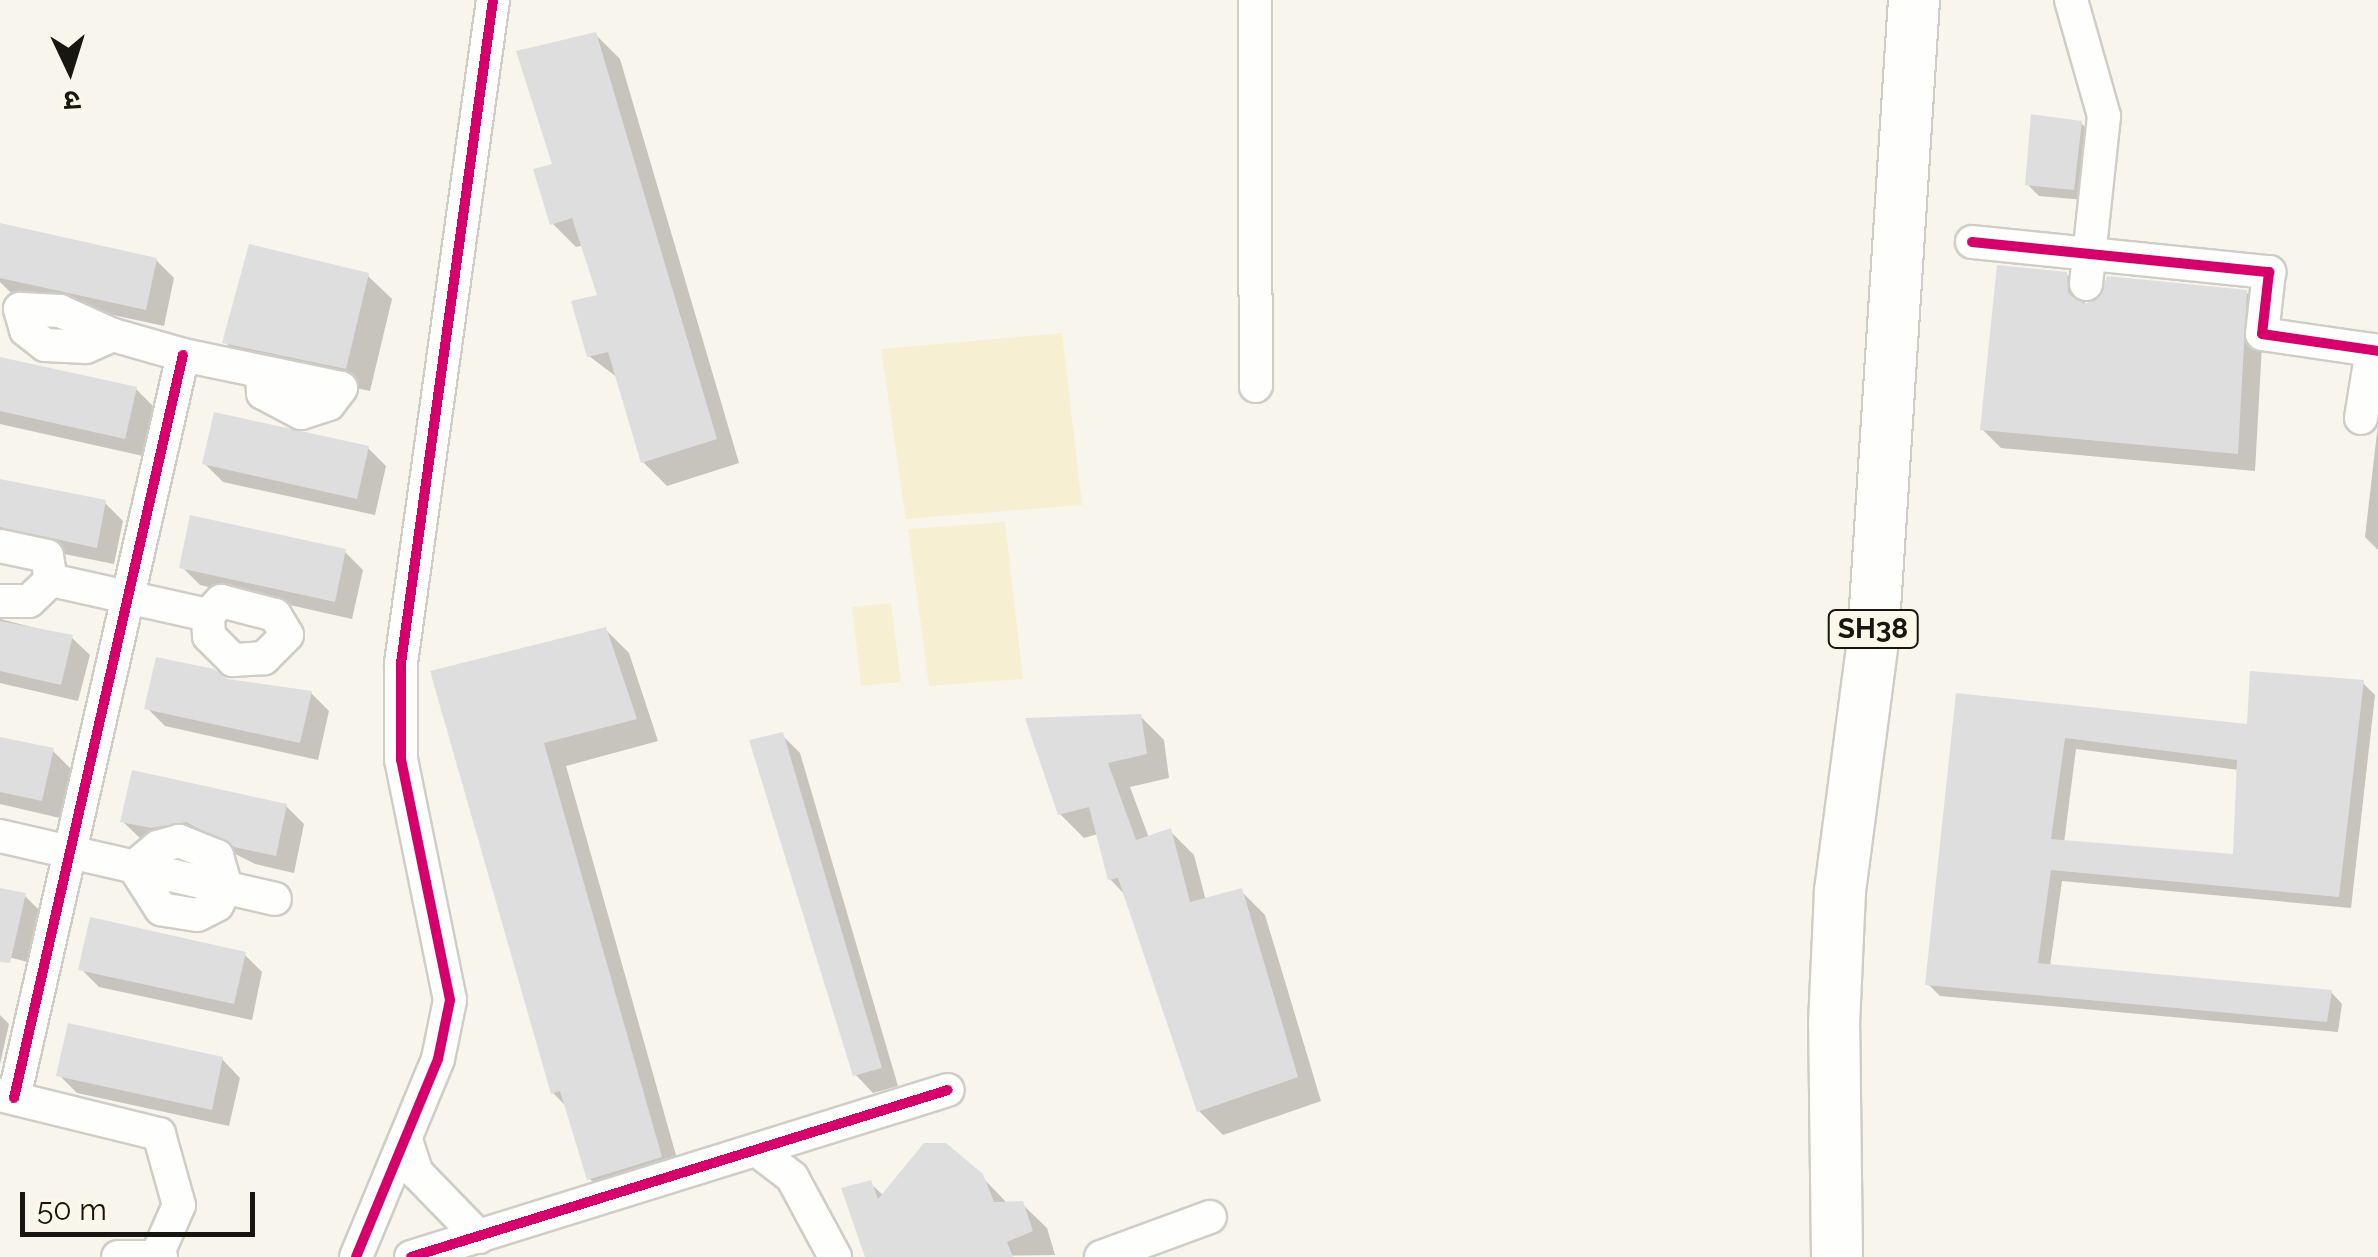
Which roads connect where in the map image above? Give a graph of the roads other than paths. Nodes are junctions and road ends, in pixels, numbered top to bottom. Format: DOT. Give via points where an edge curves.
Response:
graph roads {
  1 [pos="494,0"];
  2 [pos="1255,0"];
  3 [pos="1914,0"];
  4 [pos="2072,0"];
  5 [pos="1972,242"];
  6 [pos="2087,269"];
  7 [pos="13,326"];
  8 [pos="2375,351"];
  9 [pos="182,355"];
  10 [pos="262,373"];
  11 [pos="1256,386"];
  12 [pos="2361,418"];
  13 [pos="0,546"];
  14 [pos="52,580"];
  15 [pos="128,597"];
  16 [pos="0,601"];
  17 [pos="208,616"];
  18 [pos="0,836"];
  19 [pos="70,852"];
  20 [pos="275,899"];
  21 [pos="948,1090"];
  22 [pos="7,1096"];
  23 [pos="406,1140"];
  24 [pos="758,1151"];
  25 [pos="1210,1217"];
  26 [pos="480,1237"];
  27 [pos="1141,1250"];
  28 [pos="159,1256"];
  29 [pos="118,1257"];
  30 [pos="356,1257"];
  31 [pos="411,1257"];
  32 [pos="835,1257"];
  33 [pos="1101,1257"];
  34 [pos="1838,1257"];
  1 -- 23 [label="street" via="401,662 402,760 450,1000 438,1059"];
  2 -- 11 [label="street"];
  3 -- 34 [label="main road, SH38" via="1873,639 1840,891 1834,1024"];
  4 -- 6 [label="street" via="2104,116"];
  5 -- 6 [label="street"];
  6 -- 8 [label="street" via="2268,272 2262,334"];
  7 -- 9 [label="street" via="45,345 86,347 113,336"];
  8 -- 12 [label="street"];
  9 -- 10 [label="street"];
  9 -- 15 [label="street"];
  13 -- 14 [label="street" via="47,556"];
  14 -- 15 [label="street"];
  14 -- 16 [label="street" via="29,601"];
  15 -- 17 [label="street"];
  15 -- 19 [label="street"];
  18 -- 19 [label="street"];
  19 -- 20 [label="street"];
  19 -- 22 [label="street"];
  21 -- 24 [label="street"];
  22 -- 28 [label="street" via="159,1134 178,1205"];
  23 -- 26 [label="street" via="417,1172"];
  23 -- 30 [label="street"];
  24 -- 26 [label="street"];
  24 -- 32 [label="street" via="792,1176"];
  25 -- 27 [label="street"];
  26 -- 31 [label="street"];
  27 -- 33 [label="street"];
  28 -- 29 [label="street"];
}
